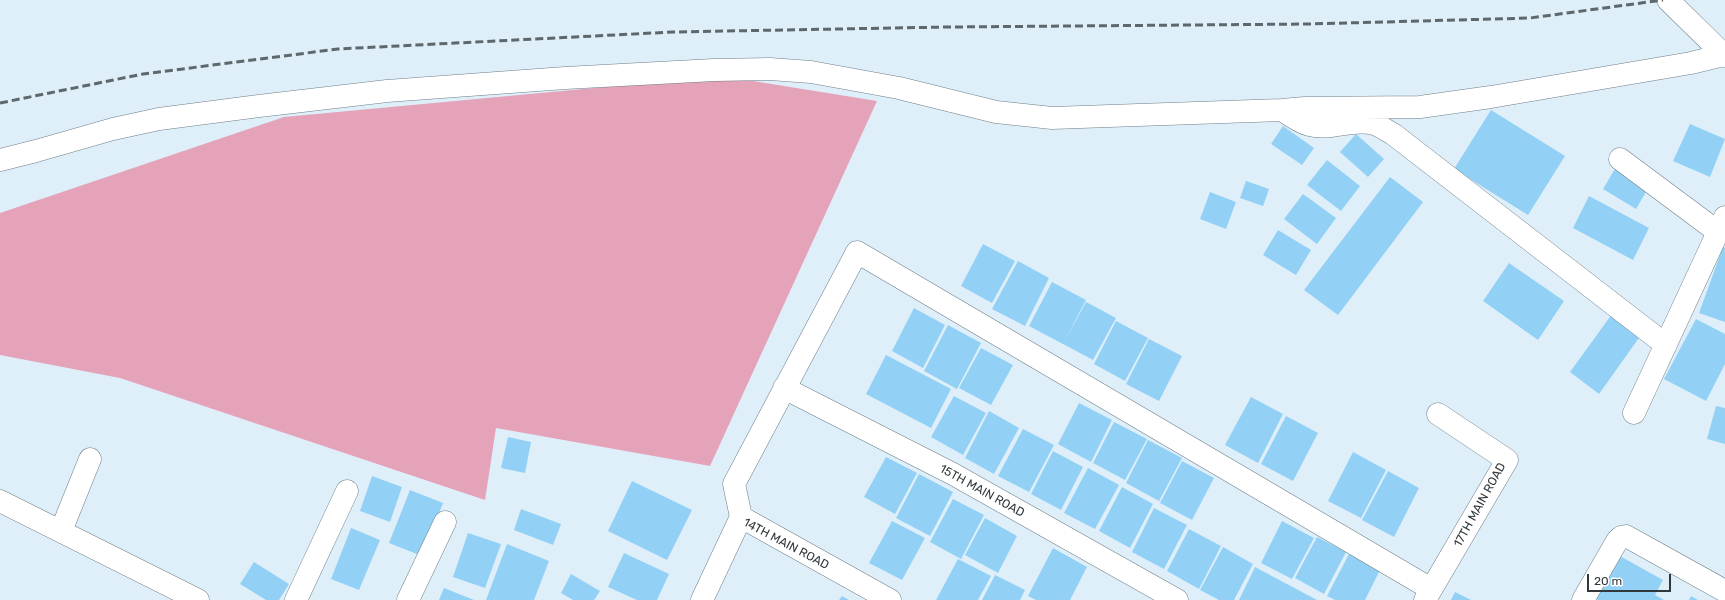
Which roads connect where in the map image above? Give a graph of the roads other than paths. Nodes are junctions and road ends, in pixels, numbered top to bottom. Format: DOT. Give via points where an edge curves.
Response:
graph roads {
  1 [pos="1668,0"];
  2 [pos="1725,56"];
  3 [pos="1282,110"];
  4 [pos="1620,159"];
  5 [pos="0,160"];
  6 [pos="1721,225"];
  7 [pos="1666,345"];
  8 [pos="784,388"];
  9 [pos="1634,413"];
  10 [pos="1438,414"];
  11 [pos="90,459"];
  12 [pos="347,491"];
  13 [pos="0,501"];
  14 [pos="741,517"];
  15 [pos="445,522"];
  16 [pos="61,531"];
  17 [pos="1725,591"];
  18 [pos="1428,594"];
  19 [pos="198,600"];
  20 [pos="296,600"];
  21 [pos="408,600"];
  22 [pos="702,600"];
  23 [pos="890,600"];
  24 [pos="1177,600"];
  25 [pos="1583,600"];
  1 -- 2 [label="street"];
  2 -- 3 [label="street" via="1490,97 1420,106"];
  3 -- 5 [label="street" via="1052,118 996,112 899,88 810,72 770,69 714,70 394,91 259,106 159,119"];
  3 -- 7 [label="street" via="1309,125 1320,127 1374,124 1393,134"];
  4 -- 6 [label="street"];
  6 -- 7 [label="street"];
  7 -- 9 [label="street"];
  8 -- 14 [label="street" via="734,484"];
  8 -- 18 [label="street" via="857,252"];
  8 -- 24 [label="street, 15TH MAIN ROAD" via="953,474"];
  10 -- 18 [label="street, 17TH MAIN ROAD" via="1507,460"];
  11 -- 16 [label="street"];
  12 -- 20 [label="street"];
  13 -- 16 [label="street"];
  14 -- 22 [label="street, 14TH MAIN ROAD"];
  14 -- 23 [label="street, 14TH MAIN ROAD"];
  15 -- 21 [label="street"];
  16 -- 19 [label="street"];
  17 -- 25 [label="street" via="1626,536 1621,536"];
}
